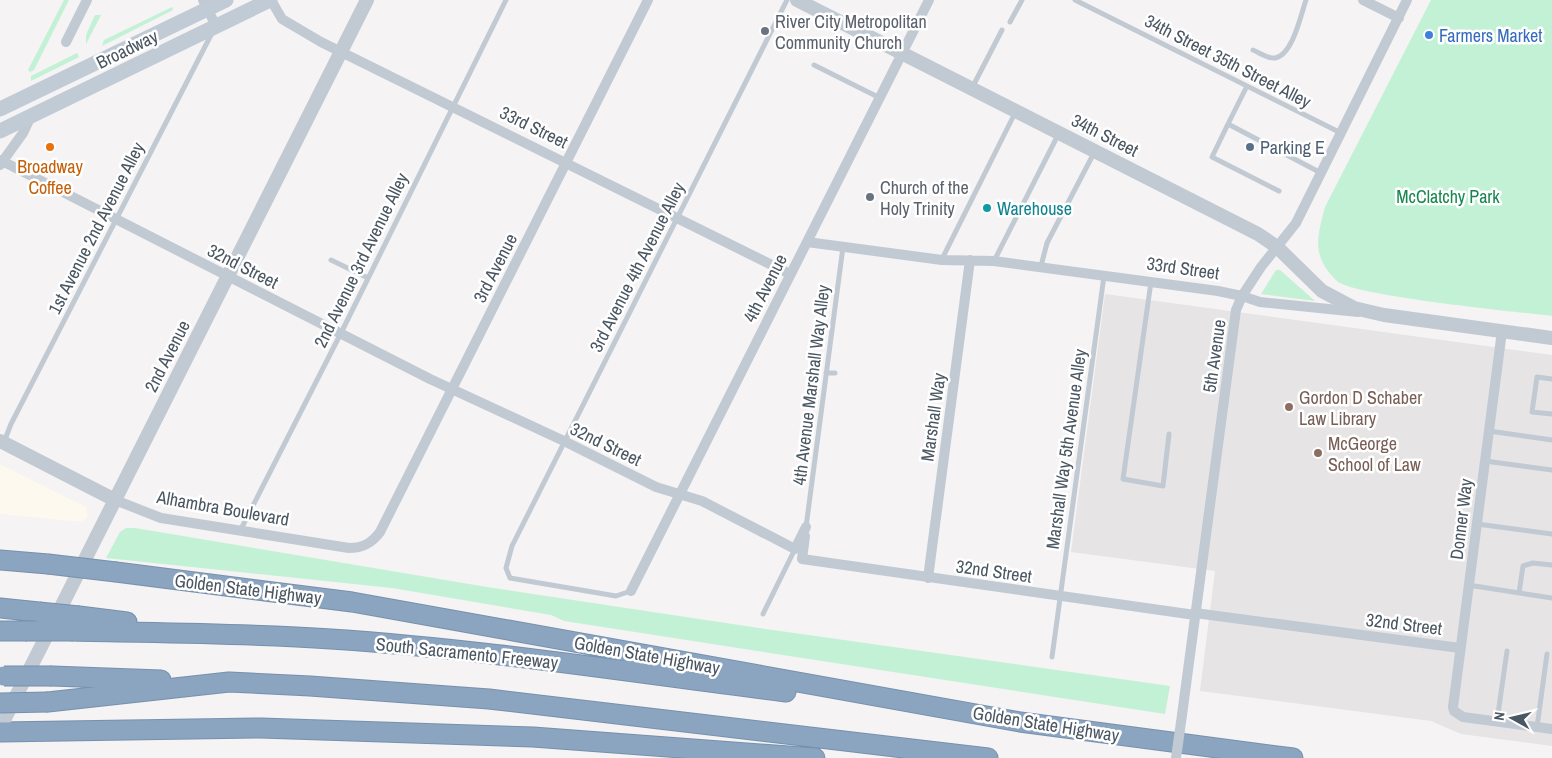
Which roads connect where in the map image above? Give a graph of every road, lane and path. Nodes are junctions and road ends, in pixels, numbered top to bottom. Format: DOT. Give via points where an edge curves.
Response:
graph roads {
  1 [pos="87,0"];
  2 [pos="226,0"];
  3 [pos="271,0"];
  4 [pos="367,0"];
  5 [pos="506,0"];
  6 [pos="648,0"];
  7 [pos="787,0"];
  8 [pos="797,0"];
  9 [pos="929,0"];
  10 [pos="1022,0"];
  11 [pos="1075,0"];
  12 [pos="1306,0"];
  13 [pos="1363,0"];
  14 [pos="1408,0"];
  15 [pos="206,4"];
  16 [pos="1398,18"];
  17 [pos="1010,22"];
  18 [pos="216,26"];
  19 [pos="1002,30"];
  20 [pos="66,42"];
  21 [pos="1253,50"];
  22 [pos="342,52"];
  23 [pos="902,54"];
  24 [pos="814,65"];
  25 [pos="1247,86"];
  26 [pos="972,88"];
  27 [pos="880,98"];
  28 [pos="452,108"];
  29 [pos="0,109"];
  30 [pos="1016,111"];
  31 [pos="31,116"];
  32 [pos="1228,124"];
  33 [pos="0,131"];
  34 [pos="1060,133"];
  35 [pos="1342,133"];
  36 [pos="1095,151"];
  37 [pos="0,163"];
  38 [pos="566,164"];
  39 [pos="1321,173"];
  40 [pos="1279,191"];
  41 [pos="677,217"];
  42 [pos="116,219"];
  43 [pos="807,242"];
  44 [pos="843,247"];
  45 [pos="1277,247"];
  46 [pos="332,260"];
  47 [pos="942,260"];
  48 [pos="970,260"];
  49 [pos="994,260"];
  50 [pos="1041,266"];
  51 [pos="790,274"];
  52 [pos="1104,275"];
  53 [pos="229,277"];
  54 [pos="368,278"];
  55 [pos="1151,282"];
  56 [pos="1242,296"];
  57 [pos="1384,315"];
  58 [pos="1502,331"];
  59 [pos="341,333"];
  60 [pos="1552,338"];
  61 [pos="826,373"];
  62 [pos="835,374"];
  63 [pos="1552,379"];
  64 [pos="452,389"];
  65 [pos="1552,414"];
  66 [pos="1489,431"];
  67 [pos="1169,434"];
  68 [pos="1552,440"];
  69 [pos="564,441"];
  70 [pos="2,442"];
  71 [pos="1485,461"];
  72 [pos="1552,470"];
  73 [pos="679,494"];
  74 [pos="115,500"];
  75 [pos="1477,524"];
  76 [pos="806,527"];
  77 [pos="239,531"];
  78 [pos="1552,534"];
  79 [pos="365,546"];
  80 [pos="796,549"];
  81 [pos="0,560"];
  82 [pos="1552,565"];
  83 [pos="928,578"];
  84 [pos="1468,585"];
  85 [pos="631,591"];
  86 [pos="1519,593"];
  87 [pos="1060,596"];
  88 [pos="1552,598"];
  89 [pos="0,608"];
  90 [pos="763,614"];
  91 [pos="1195,614"];
  92 [pos="76,624"];
  93 [pos="0,631"];
  94 [pos="1460,648"];
  95 [pos="1506,651"];
  96 [pos="1546,654"];
  97 [pos="1052,657"];
  98 [pos="2,676"];
  99 [pos="229,682"];
  100 [pos="0,703"];
  101 [pos="1497,721"];
  102 [pos="1020,722"];
  103 [pos="1537,727"];
  104 [pos="0,728"];
  105 [pos="1552,729"];
  106 [pos="0,732"];
  107 [pos="815,758"];
  108 [pos="988,758"];
  109 [pos="1176,758"];
  110 [pos="1293,758"];
  1 -- 20 [label="street"];
  2 -- 15 [label="main road, Broadway"];
  3 -- 18 [label="main road, Broadway"];
  3 -- 22 [label="street, 33rd Street" via="282,19"];
  4 -- 22 [label="street, 2nd Avenue"];
  5 -- 28 [label="lane, 2nd Avenue 3rd Avenue Alley"];
  6 -- 38 [label="street, 3rd Avenue"];
  7 -- 41 [label="lane, 3rd Avenue 4th Avenue Alley"];
  8 -- 23 [label="street, 34th Street"];
  9 -- 23 [label="street, 4th Avenue"];
  10 -- 17 [label="lane"];
  11 -- 25 [label="lane, 34th Street 35th Street Alley"];
  12 -- 21 [label="lane" via="1284,53 1271,58"];
  13 -- 16 [label="street"];
  14 -- 16 [label="street, 5th Avenue"];
  15 -- 18 [label="street"];
  15 -- 29 [label="main road, Broadway"];
  16 -- 35 [label="street, 5th Avenue"];
  18 -- 31 [label="main road, Broadway"];
  18 -- 42 [label="lane, 1st Avenue 2nd Avenue Alley"];
  19 -- 26 [label="lane"];
  22 -- 28 [label="street, 33rd Street"];
  22 -- 53 [label="street, 2nd Avenue"];
  23 -- 26 [label="street, 34th Street"];
  23 -- 27 [label="street, 4th Avenue"];
  24 -- 27 [label="lane"];
  25 -- 32 [label="lane"];
  25 -- 35 [label="lane, 34th Street 35th Street Alley"];
  26 -- 30 [label="street, 34th Street"];
  27 -- 43 [label="street, 4th Avenue"];
  28 -- 38 [label="street, 33rd Street"];
  28 -- 54 [label="lane, 2nd Avenue 3rd Avenue Alley"];
  30 -- 34 [label="street, 34th Street"];
  30 -- 47 [label="lane"];
  31 -- 33 [label="main road, Broadway"];
  31 -- 37 [label="street" via="23,133"];
  32 -- 39 [label="lane"];
  32 -- 40 [label="lane" via="1212,157"];
  34 -- 36 [label="street, 34th Street"];
  34 -- 49 [label="lane"];
  35 -- 39 [label="street, 5th Avenue"];
  36 -- 45 [label="street, 34th Street" via="1258,234"];
  36 -- 50 [label="lane" via="1047,243"];
  37 -- 42 [label="street, 32nd Street"];
  38 -- 41 [label="street, 33rd Street"];
  38 -- 64 [label="street, 3rd Avenue"];
  39 -- 45 [label="street, 5th Avenue" via="1296,223"];
  41 -- 51 [label="street, 33rd Street"];
  41 -- 69 [label="lane, 3rd Avenue 4th Avenue Alley"];
  42 -- 53 [label="street, 32nd Street"];
  42 -- 70 [label="lane, 1st Avenue 2nd Avenue Alley"];
  43 -- 44 [label="street, 33rd Street"];
  43 -- 51 [label="street, 4th Avenue"];
  44 -- 47 [label="street, 33rd Street"];
  44 -- 61 [label="lane, 4th Avenue Marshall Way Alley"];
  45 -- 56 [label="street, 5th Avenue"];
  45 -- 57 [label="street, 34th Street" via="1332,298 1354,308"];
  46 -- 54 [label="lane"];
  47 -- 48 [label="street, 33rd Street"];
  48 -- 49 [label="street, 33rd Street"];
  48 -- 83 [label="street, Marshall Way"];
  49 -- 50 [label="street, 33rd Street"];
  50 -- 52 [label="street, 33rd Street"];
  51 -- 73 [label="street, 4th Avenue"];
  52 -- 55 [label="street, 33rd Street"];
  52 -- 87 [label="lane, Marshall Way 5th Avenue Alley"];
  53 -- 59 [label="street, 32nd Street"];
  53 -- 74 [label="street, 2nd Avenue"];
  54 -- 59 [label="lane, 2nd Avenue 3rd Avenue Alley"];
  55 -- 56 [label="street, 33rd Street"];
  55 -- 67 [label="lane" via="1123,479 1163,486"];
  56 -- 57 [label="street, 33rd Street" via="1260,302"];
  56 -- 91 [label="street, 5th Avenue" via="1236,310"];
  57 -- 58 [label="street, 33rd Street"];
  58 -- 60 [label="street, 33rd Street"];
  58 -- 66 [label="street, Donner Way"];
  59 -- 64 [label="street, 32nd Street"];
  59 -- 77 [label="lane, 2nd Avenue 3rd Avenue Alley"];
  61 -- 62 [label="lane"];
  61 -- 76 [label="lane, 4th Avenue Marshall Way Alley"];
  63 -- 65 [label="lane" via="1537,377 1532,412"];
  64 -- 69 [label="street, 32nd Street"];
  64 -- 79 [label="street, 3rd Avenue" via="380,532"];
  66 -- 68 [label="lane"];
  66 -- 71 [label="street, Donner Way"];
  69 -- 73 [label="street, 32nd Street" via="656,487"];
  69 -- 85 [label="lane, 3rd Avenue 4th Avenue Alley" via="512,546 506,568 510,578 616,596"];
  70 -- 74 [label="street, Alhambra Boulevard"];
  71 -- 72 [label="lane"];
  71 -- 75 [label="street, Donner Way"];
  73 -- 80 [label="street, 32nd Street" via="702,501"];
  73 -- 85 [label="street, 4th Avenue"];
  74 -- 77 [label="street, Alhambra Boulevard" via="161,518"];
  74 -- 104 [label="street, 2nd Avenue"];
  75 -- 78 [label="lane"];
  75 -- 84 [label="street, Donner Way"];
  76 -- 80 [label="street"];
  76 -- 83 [label="street, 32nd Street" via="802,559"];
  77 -- 79 [label="street, Alhambra Boulevard" via="349,548"];
  80 -- 90 [label="lane"];
  81 -- 102 [label="highway, Golden State Highway, bridge" via="352,602"];
  82 -- 86 [label="lane" via="1533,562 1523,566"];
  83 -- 87 [label="street, 32nd Street"];
  84 -- 86 [label="lane"];
  84 -- 94 [label="street, Donner Way"];
  86 -- 88 [label="lane"];
  87 -- 91 [label="street, 32nd Street"];
  87 -- 97 [label="lane, Marshall Way 5th Avenue Alley"];
  89 -- 92 [label="highway, bridge" via="39,612"];
  91 -- 94 [label="street, 32nd Street"];
  91 -- 109 [label="street, 5th Avenue, bridge"];
  92 -- 93 [label="highway, bridge"];
  92 -- 102 [label="highway, South Sacramento Freeway" via="331,639 486,654"];
  94 -- 101 [label="street, Donner Way" via="1454,711 1464,717"];
  95 -- 101 [label="lane"];
  96 -- 103 [label="lane"];
  98 -- 99 [label="highway, bridge"];
  99 -- 100 [label="highway, bridge" via="48,702"];
  99 -- 108 [label="highway" via="489,699"];
  101 -- 103 [label="street"];
  102 -- 110 [label="highway, Golden State Highway"];
  103 -- 105 [label="street"];
  106 -- 107 [label="highway" via="261,728 513,736"];
}
